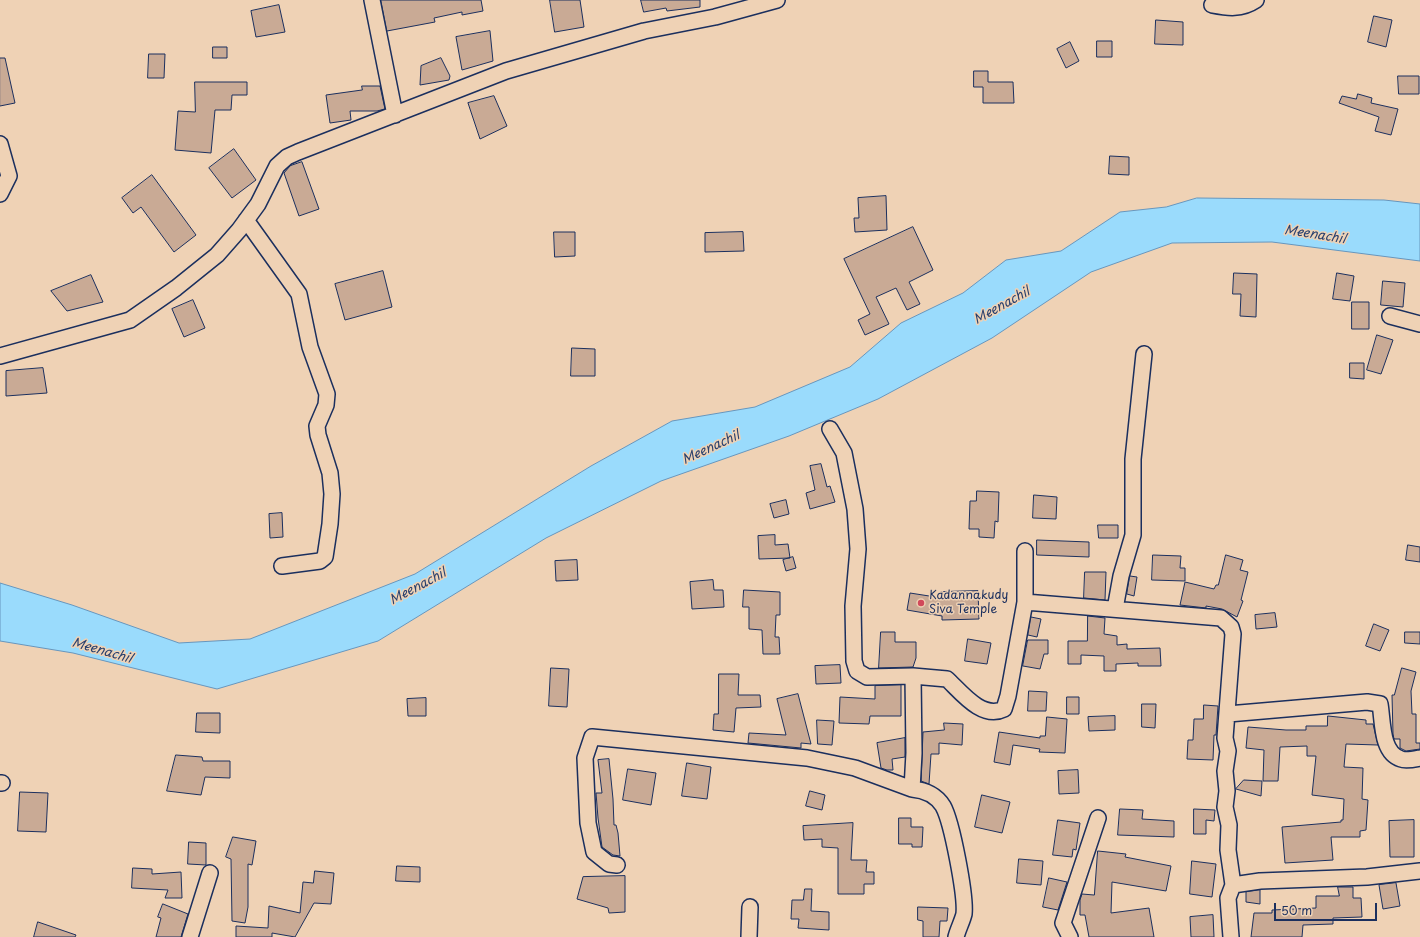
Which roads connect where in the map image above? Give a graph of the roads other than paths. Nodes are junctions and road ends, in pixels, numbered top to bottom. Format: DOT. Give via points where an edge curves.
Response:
graph roads {
  1 [pos="372,0"];
  2 [pos="777,0"];
  3 [pos="1256,0"];
  4 [pos="1212,5"];
  5 [pos="395,115"];
  6 [pos="0,144"];
  7 [pos="0,194"];
  8 [pos="246,220"];
  9 [pos="1390,316"];
  10 [pos="1420,324"];
  11 [pos="1144,354"];
  12 [pos="0,356"];
  13 [pos="830,429"];
  14 [pos="1025,551"];
  15 [pos="282,566"];
  16 [pos="1025,602"];
  17 [pos="1115,610"];
  18 [pos="913,676"];
  19 [pos="1228,714"];
  20 [pos="1420,758"];
  21 [pos="912,789"];
  22 [pos="1098,818"];
  23 [pos="617,865"];
  24 [pos="1420,871"];
  25 [pos="210,873"];
  26 [pos="1233,884"];
  27 [pos="750,907"];
  28 [pos="190,937"];
  29 [pos="749,937"];
  30 [pos="956,937"];
  31 [pos="1070,937"];
  32 [pos="1231,937"];
  1 -- 5 [label="street"];
  2 -- 5 [label="street" via="715,17 644,31 506,71"];
  3 -- 4 [label="street" via="1247,6 1233,8"];
  5 -- 8 [label="street" via="287,157 277,166 258,204"];
  6 -- 7 [label="street" via="10,176"];
  8 -- 12 [label="street" via="217,255 130,320"];
  8 -- 15 [label="street" via="299,294 310,347 328,394 317,426 330,473 332,494 325,557 320,561"];
  9 -- 10 [label="street"];
  11 -- 17 [label="street" via="1132,459 1132,536"];
  13 -- 18 [label="street" via="844,453 855,509 858,549 853,606 854,661 857,671 867,677"];
  14 -- 16 [label="street"];
  16 -- 17 [label="street"];
  16 -- 18 [label="street" via="1004,709 997,713 985,710 959,693 947,679"];
  17 -- 19 [label="street" via="1221,618 1227,621 1233,634"];
  18 -- 21 [label="street"];
  19 -- 20 [label="street" via="1367,702 1380,704 1386,744 1392,754 1402,760"];
  19 -- 26 [label="street" via="1225,738 1228,750 1225,807"];
  21 -- 23 [label="street" via="855,768 807,758 592,737 585,758 588,823 594,852 608,864"];
  21 -- 30 [label="street" via="932,795 942,806 951,828 964,914"];
  22 -- 31 [label="street" via="1063,923"];
  24 -- 26 [label="street" via="1367,877"];
  25 -- 28 [label="street"];
  26 -- 32 [label="street" via="1228,898"];
  27 -- 29 [label="street"];
}
